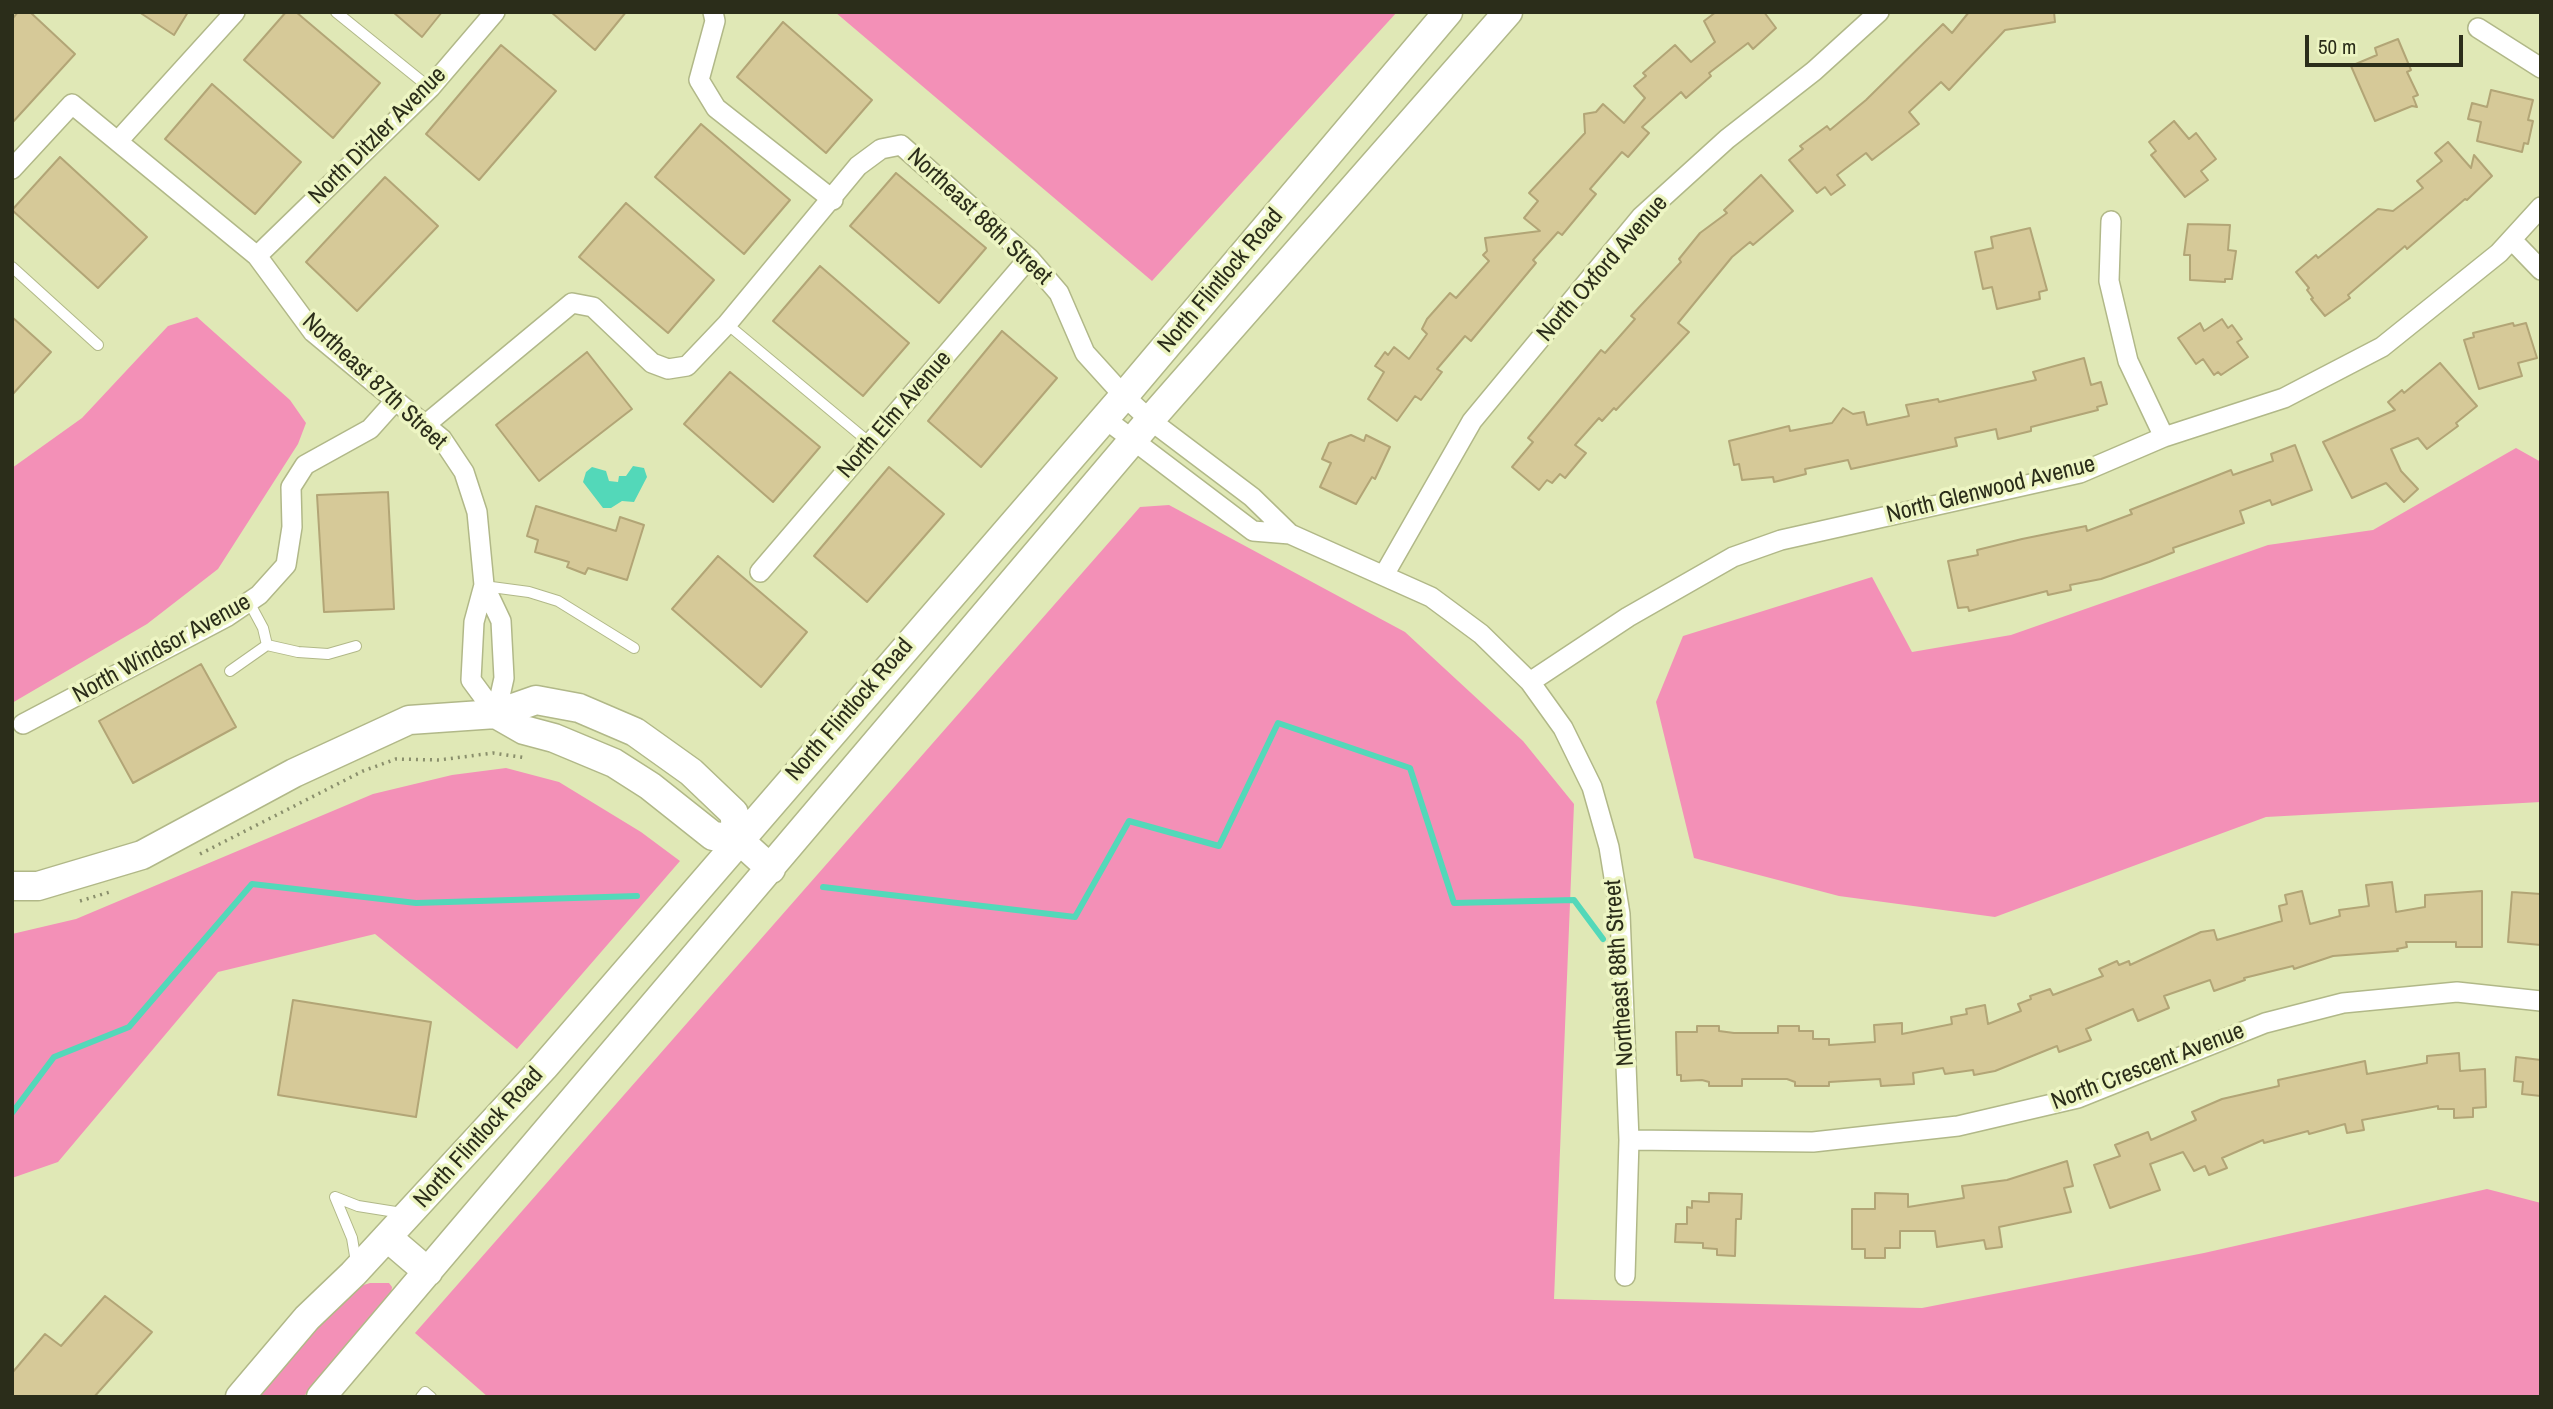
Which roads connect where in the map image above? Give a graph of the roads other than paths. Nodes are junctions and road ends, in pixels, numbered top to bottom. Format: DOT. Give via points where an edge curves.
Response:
graph roads {
  1 [pos="235,12"];
  2 [pos="336,12"];
  3 [pos="495,12"];
  4 [pos="713,12"];
  5 [pos="1448,12"];
  6 [pos="1508,12"];
  7 [pos="1879,12"];
  8 [pos="2478,28"];
  9 [pos="2541,68"];
  10 [pos="430,88"];
  11 [pos="118,141"];
  12 [pos="12,169"];
  13 [pos="833,200"];
  14 [pos="2541,207"];
  15 [pos="2111,221"];
  16 [pos="2512,240"];
  17 [pos="257,256"];
  18 [pos="1029,258"];
  19 [pos="12,267"];
  20 [pos="2541,270"];
  21 [pos="727,324"];
  22 [pos="98,345"];
  23 [pos="1124,396"];
  24 [pos="395,401"];
  25 [pos="1104,418"];
  26 [pos="1150,420"];
  27 [pos="425,425"];
  28 [pos="2164,438"];
  29 [pos="1132,441"];
  30 [pos="870,443"];
  31 [pos="1290,534"];
  32 [pos="760,572"];
  33 [pos="1384,575"];
  34 [pos="484,585"];
  35 [pos="249,602"];
  36 [pos="267,645"];
  37 [pos="356,646"];
  38 [pos="634,648"];
  39 [pos="230,671"];
  40 [pos="1530,682"];
  41 [pos="496,714"];
  42 [pos="23,724"];
  43 [pos="738,839"];
  44 [pos="771,869"];
  45 [pos="12,886"];
  46 [pos="2541,1001"];
  47 [pos="1629,1140"];
  48 [pos="409,1214"];
  49 [pos="387,1237"];
  50 [pos="428,1272"];
  51 [pos="353,1274"];
  52 [pos="1625,1276"];
  53 [pos="240,1397"];
  54 [pos="321,1397"];
  55 [pos="422,1397"];
  56 [pos="430,1397"];
  1 -- 11 [label="street"];
  2 -- 10 [label="lane"];
  3 -- 10 [label="street, North Ditzler Avenue"];
  4 -- 13 [label="street" via="715,21 699,80 716,108"];
  5 -- 23 [label="main road, North Flintlock Road"];
  6 -- 26 [label="main road, North Flintlock Road"];
  7 -- 33 [label="street, North Oxford Avenue" via="1641,217 1472,421"];
  8 -- 9 [label="street"];
  10 -- 17 [label="street, North Ditzler Avenue"];
  11 -- 12 [label="street, Northeast 87th Street" via="72,104"];
  11 -- 17 [label="street, Northeast 87th Street"];
  13 -- 18 [label="street, Northeast 88th Street" via="858,166 881,149 901,145"];
  13 -- 21 [label="street"];
  14 -- 16 [label="street, North Glenwood Avenue"];
  15 -- 28 [label="street" via="2109,281 2128,361"];
  16 -- 20 [label="street"];
  16 -- 28 [label="street, North Glenwood Avenue" via="2382,347 2284,398"];
  17 -- 24 [label="street, Northeast 87th Street" via="313,332"];
  18 -- 23 [label="street, Northeast 88th Street" via="1059,293 1085,353"];
  18 -- 30 [label="street, North Elm Avenue"];
  19 -- 22 [label="lane"];
  21 -- 27 [label="street" via="687,366 668,369 652,363 593,307 572,303"];
  21 -- 30 [label="lane"];
  23 -- 25 [label="main road, North Flintlock Road"];
  23 -- 26 [label="street, Northeast 88th Street"];
  24 -- 27 [label="street, Northeast 87th Street"];
  24 -- 35 [label="street, North Windsor Avenue" via="370,429 305,465 291,487 292,527 286,565"];
  25 -- 29 [label="street"];
  25 -- 43 [label="main road, North Flintlock Road"];
  26 -- 29 [label="main road, North Flintlock Road"];
  26 -- 31 [label="street, Northeast 88th Street" via="1252,497"];
  27 -- 34 [label="street, Northeast 87th Street" via="442,439 464,472 477,512"];
  28 -- 40 [label="street, North Glenwood Avenue" via="2080,473 1781,540 1733,557 1639,610"];
  29 -- 31 [label="street, Northeast 88th Street" via="1253,531"];
  29 -- 44 [label="main road, North Flintlock Road"];
  30 -- 32 [label="street, North Elm Avenue"];
  31 -- 33 [label="street, Northeast 88th Street"];
  33 -- 40 [label="street, Northeast 88th Street" via="1430,597 1471,627"];
  34 -- 38 [label="lane" via="558,601"];
  34 -- 41 [label="street, Northeast 87th Street" via="501,621 504,678"];
  34 -- 41 [label="street, Northeast 87th Street" via="474,622 471,680"];
  35 -- 36 [label="lane"];
  35 -- 42 [label="street, North Windsor Avenue"];
  36 -- 37 [label="lane" via="328,654"];
  36 -- 39 [label="lane"];
  40 -- 47 [label="street, Northeast 88th Street" via="1563,728 1592,787 1609,847 1620,914"];
  41 -- 43 [label="main road" via="524,730 614,763 713,836"];
  41 -- 43 [label="main road" via="536,700 579,708 635,732 691,772 734,813"];
  41 -- 45 [label="main road" via="409,720 294,773 142,855 38,886"];
  43 -- 44 [label="main road"];
  43 -- 48 [label="main road, North Flintlock Road" via="552,1057"];
  44 -- 50 [label="main road, North Flintlock Road"];
  46 -- 47 [label="street, North Crescent Avenue" via="2458,992 2343,1003 2265,1023 2078,1098 1958,1126 1813,1142"];
  47 -- 52 [label="street, Northeast 88th Street"];
  48 -- 49 [label="main road, North Flintlock Road"];
  48 -- 51 [label="lane" via="358,1206 335,1197 352,1238"];
  49 -- 50 [label="main road"];
  49 -- 51 [label="main road, North Flintlock Road"];
  50 -- 54 [label="main road, North Flintlock Road"];
  51 -- 53 [label="main road, North Flintlock Road" via="307,1318"];
  55 -- 56 [label="lane" via="425,1392"];
}
